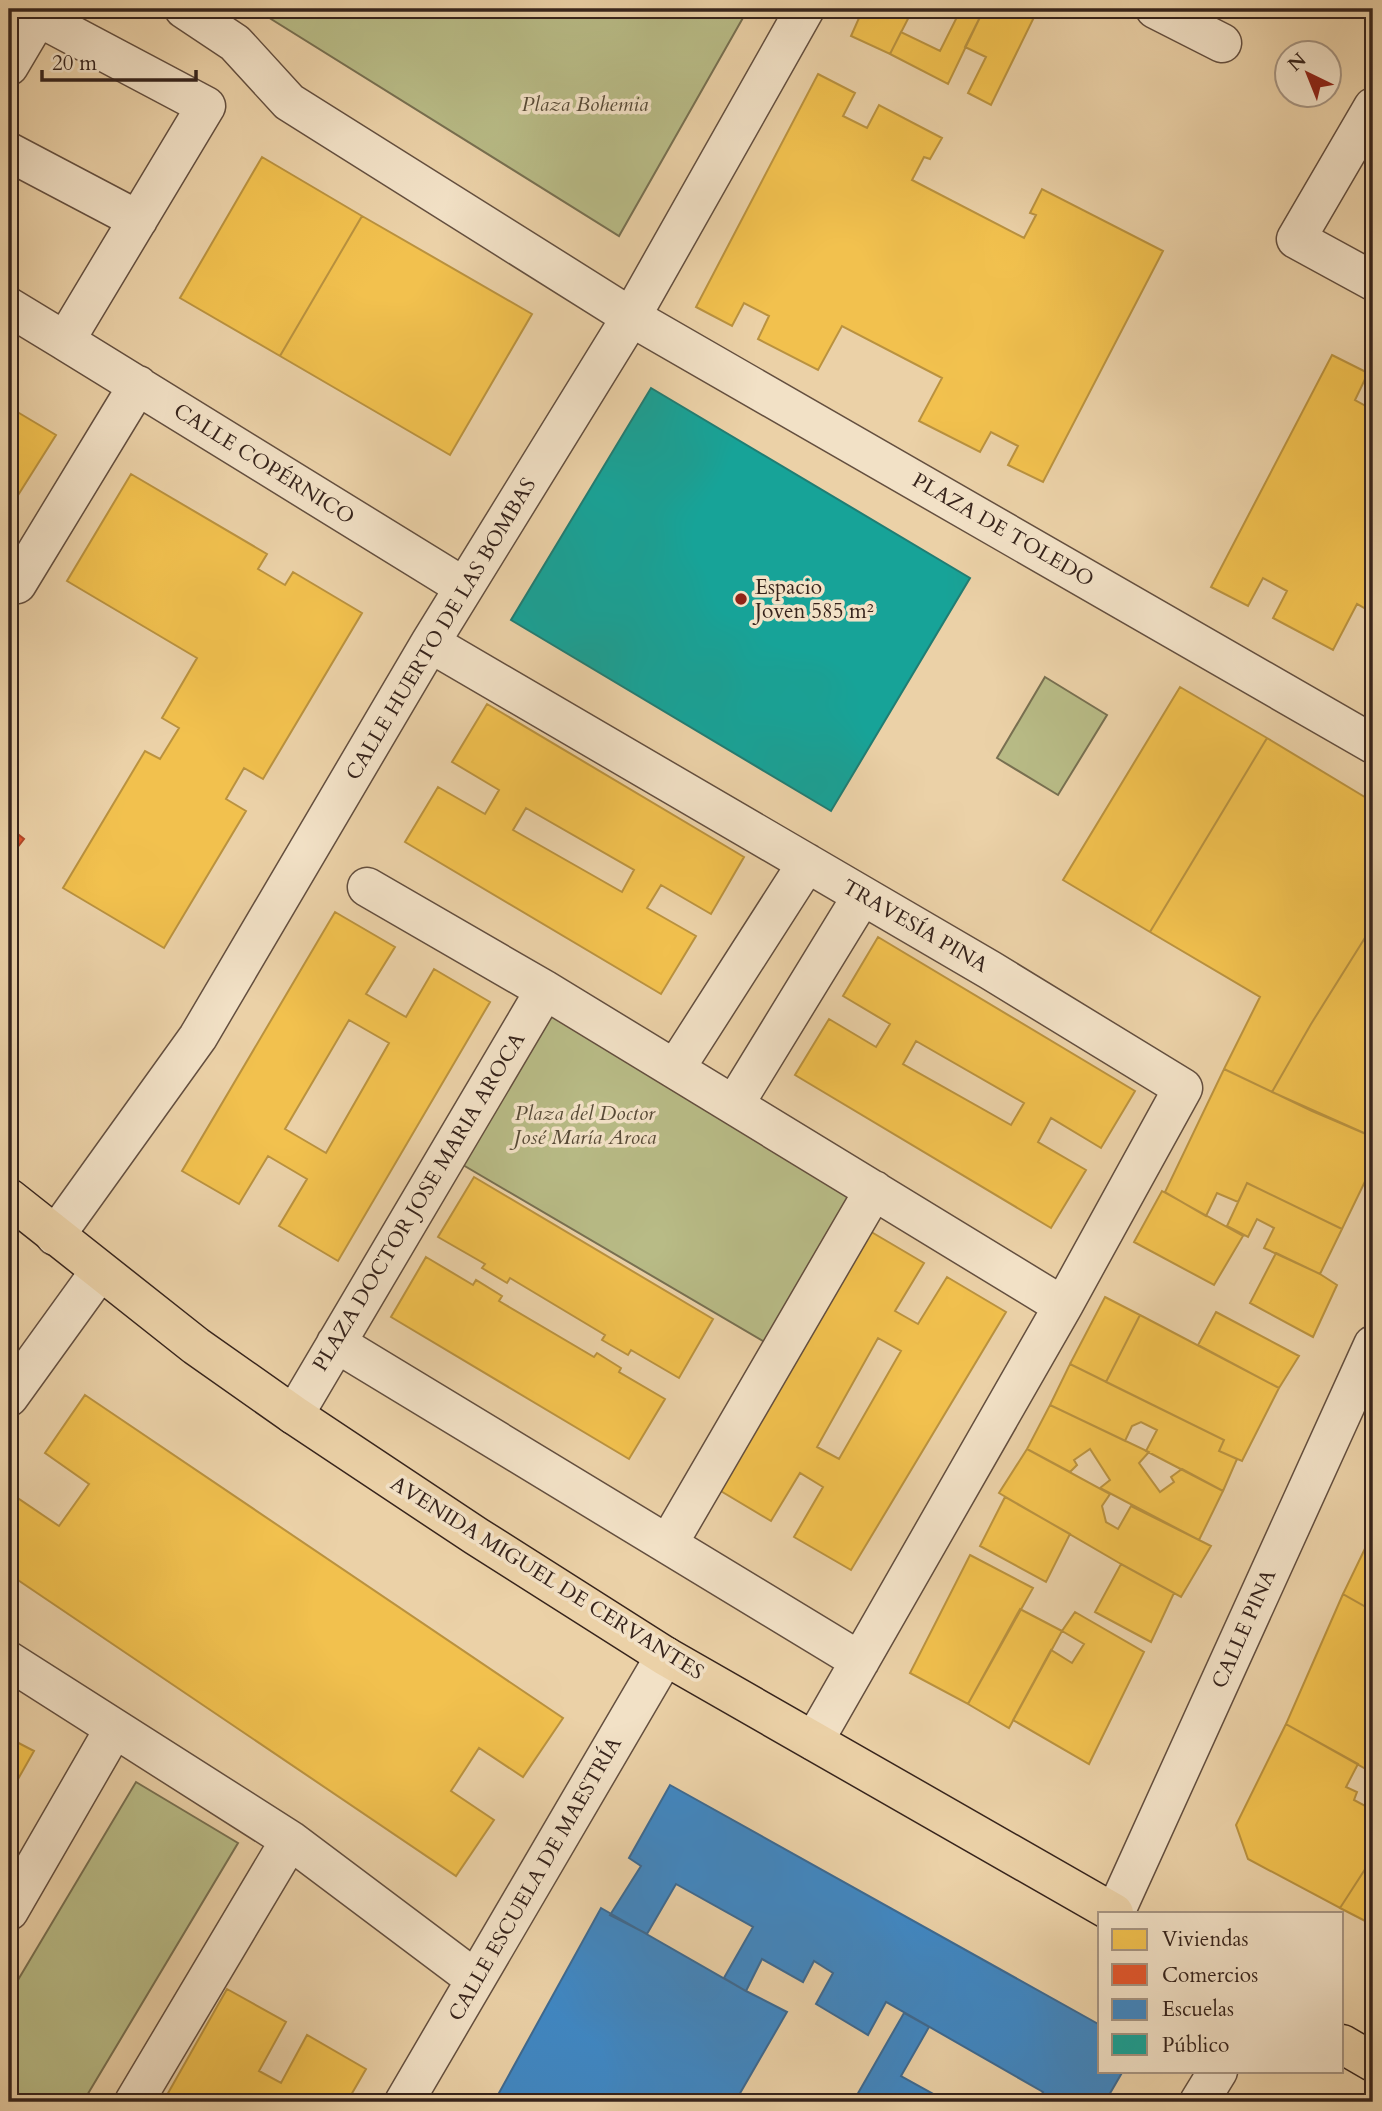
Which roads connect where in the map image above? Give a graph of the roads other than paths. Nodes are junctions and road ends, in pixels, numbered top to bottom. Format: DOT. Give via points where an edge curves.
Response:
graph roads {
  1 [pos="184,9"];
  2 [pos="805,9"];
  3 [pos="1155,9"];
  4 [pos="1222,43"];
  5 [pos="9,66"];
  6 [pos="1373,107"];
  7 [pos="9,152"];
  8 [pos="138,220"];
  9 [pos="1373,281"];
  10 [pos="9,307"];
  11 [pos="631,317"];
  12 [pos="65,341"];
  13 [pos="138,385"];
  14 [pos="17,584"];
  15 [pos="464,587"];
  16 [pos="430,643"];
  17 [pos="1373,744"];
  18 [pos="807,863"];
  19 [pos="367,887"];
  20 [pos="862,896"];
  21 [pos="545,990"];
  22 [pos="675,1069"];
  23 [pos="734,1105"];
  24 [pos="874,1190"];
  25 [pos="9,1198"];
  26 [pos="55,1236"];
  27 [pos="100,1272"];
  28 [pos="1063,1306"];
  29 [pos="336,1343"];
  30 [pos="1373,1345"];
  31 [pos="9,1397"];
  32 [pos="294,1415"];
  33 [pos="668,1544"];
  34 [pos="666,1656"];
  35 [pos="9,1661"];
  36 [pos="860,1661"];
  37 [pos="114,1729"];
  38 [pos="814,1741"];
  39 [pos="290,1840"];
  40 [pos="9,1911"];
  41 [pos="1113,1912"];
  42 [pos="1115,1912"];
  43 [pos="475,1979"];
  44 [pos="1344,2045"];
  45 [pos="1373,2062"];
  46 [pos="1217,2072"];
  47 [pos="134,2102"];
  48 [pos="404,2102"];
  49 [pos="1199,2102"];
  1 -- 11 [label="street, PLAZA DE TOLEDO" via="235,43 289,102"];
  2 -- 11 [label="street, CALLE HUERTO DE LAS BOMBAS"];
  3 -- 4 [label="street"];
  5 -- 8 [label="street" via="38,17 206,106"];
  6 -- 9 [label="street" via="1296,239"];
  7 -- 8 [label="street"];
  8 -- 12 [label="street"];
  10 -- 12 [label="street"];
  11 -- 15 [label="street, CALLE HUERTO DE LAS BOMBAS"];
  11 -- 17 [label="street, PLAZA DE TOLEDO"];
  12 -- 13 [label="street, CALLE COPÉRNICO"];
  13 -- 14 [label="street"];
  13 -- 15 [label="street, CALLE COPÉRNICO"];
  15 -- 16 [label="street, CALLE HUERTO DE LAS BOMBAS"];
  16 -- 18 [label="street, TRAVESÍA PINA"];
  16 -- 26 [label="street, CALLE HUERTO DE LAS BOMBAS" via="198,1037"];
  18 -- 20 [label="street, TRAVESÍA PINA"];
  18 -- 22 [label="street"];
  19 -- 21 [label="street"];
  20 -- 23 [label="street"];
  20 -- 28 [label="street, TRAVESÍA PINA" via="1183,1088"];
  21 -- 22 [label="street"];
  21 -- 29 [label="street, PLAZA DOCTOR JOSE MARIA AROCA"];
  22 -- 23 [label="street"];
  23 -- 24 [label="street"];
  24 -- 28 [label="street"];
  24 -- 33 [label="street"];
  25 -- 26 [label="main road, AVENIDA MIGUEL DE CERVANTES"];
  26 -- 27 [label="main road, AVENIDA MIGUEL DE CERVANTES"];
  27 -- 31 [label="street"];
  27 -- 32 [label="main road, AVENIDA MIGUEL DE CERVANTES"];
  28 -- 36 [label="street"];
  29 -- 32 [label="street, PLAZA DOCTOR JOSE MARIA AROCA"];
  29 -- 33 [label="street"];
  30 -- 42 [label="street, CALLE PINA"];
  32 -- 34 [label="main road, AVENIDA MIGUEL DE CERVANTES"];
  33 -- 36 [label="street"];
  34 -- 38 [label="main road, AVENIDA MIGUEL DE CERVANTES"];
  34 -- 43 [label="street, CALLE ESCUELA DE MAESTRÍA"];
  35 -- 37 [label="street"];
  36 -- 38 [label="street"];
  37 -- 39 [label="street"];
  37 -- 40 [label="street"];
  38 -- 41 [label="main road, AVENIDA MIGUEL DE CERVANTES"];
  39 -- 43 [label="street"];
  39 -- 47 [label="street"];
  43 -- 48 [label="street, CALLE ESCUELA DE MAESTRÍA"];
  44 -- 45 [label="main road"];
  46 -- 49 [label="street"];
}
